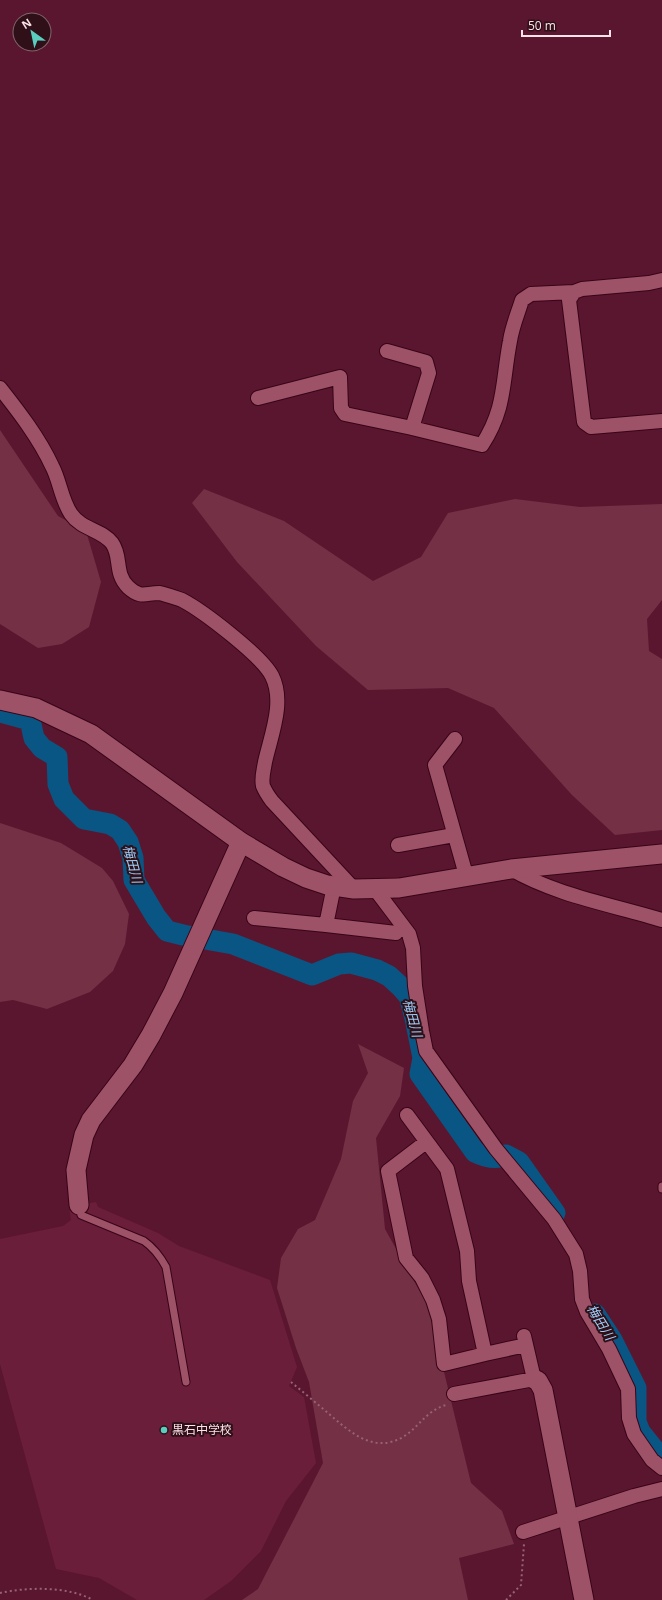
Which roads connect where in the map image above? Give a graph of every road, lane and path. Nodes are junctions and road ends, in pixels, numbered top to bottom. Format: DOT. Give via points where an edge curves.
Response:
graph roads {
  1 [pos="662,280"];
  2 [pos="574,292"];
  3 [pos="387,351"];
  4 [pos="0,388"];
  5 [pos="258,398"];
  6 [pos="662,421"];
  7 [pos="412,428"];
  8 [pos="0,700"];
  9 [pos="455,739"];
  10 [pos="454,834"];
  11 [pos="241,842"];
  12 [pos="398,845"];
  13 [pos="662,854"];
  14 [pos="511,869"];
  15 [pos="466,875"];
  16 [pos="334,886"];
  17 [pos="354,889"];
  18 [pos="376,889"];
  19 [pos="254,918"];
  20 [pos="662,920"];
  21 [pos="326,925"];
  22 [pos="396,933"];
  23 [pos="407,1115"];
  24 [pos="426,1142"];
  25 [pos="79,1205"];
  26 [pos="485,1354"];
  27 [pos="534,1379"];
  28 [pos="186,1382"];
  29 [pos="291,1382"];
  30 [pos="453,1399"];
  31 [pos="662,1468"];
  32 [pos="662,1489"];
  33 [pos="568,1518"];
  34 [pos="523,1532"];
  35 [pos="0,1593"];
  36 [pos="93,1600"];
  37 [pos="506,1600"];
  38 [pos="584,1600"];
  1 -- 2 [label="street"];
  2 -- 6 [label="street" via="569,300 584,422 591,427"];
  2 -- 7 [label="street" via="531,294 522,300 510,339 500,406 482,445"];
  3 -- 7 [label="street" via="426,362 429,372"];
  4 -- 17 [label="street" via="21,414 53,466 63,500 71,514 78,523 104,535 117,551 119,574 128,587 143,596 159,593 182,600 225,629 265,666 272,676 276,698 274,729 263,772 263,785 272,802"];
  5 -- 7 [label="street" via="340,377 341,408 345,414"];
  8 -- 11 [label="street" via="36,708 91,734"];
  9 -- 10 [label="street" via="435,765"];
  10 -- 12 [label="street"];
  10 -- 15 [label="street"];
  11 -- 16 [label="street" via="306,878"];
  11 -- 25 [label="street" via="176,987 151,1035 133,1065 91,1120 84,1135 76,1170"];
  13 -- 14 [label="street"];
  14 -- 15 [label="street"];
  14 -- 20 [label="street" via="524,877 552,887"];
  15 -- 18 [label="street" via="399,888"];
  16 -- 17 [label="street"];
  16 -- 21 [label="street"];
  17 -- 18 [label="street"];
  18 -- 31 [label="street" via="409,934 426,1051 471,1115 554,1219 576,1254 582,1299 628,1389 629,1418 634,1434 652,1460"];
  19 -- 21 [label="street"];
  21 -- 22 [label="street"];
  23 -- 24 [label="street"];
  24 -- 26 [label="street" via="447,1169 468,1251 469,1281"];
  24 -- 26 [label="street" via="388,1171 406,1258 422,1278 433,1300 439,1319 444,1364"];
  25 -- 28 [label="lane" via="80,1215 144,1241 161,1258 166,1267"];
  26 -- 27 [label="street" via="525,1340"];
  27 -- 30 [label="street"];
  27 -- 33 [label="street" via="543,1390"];
  29 -- 30 [label="path" via="354,1435 375,1443 394,1441 410,1432 433,1410"];
  32 -- 33 [label="street"];
  33 -- 34 [label="street"];
  33 -- 38 [label="street"];
  34 -- 37 [label="path" via="525,1547 521,1585"];
  35 -- 36 [label="path" via="12,1590 60,1590"];
}
